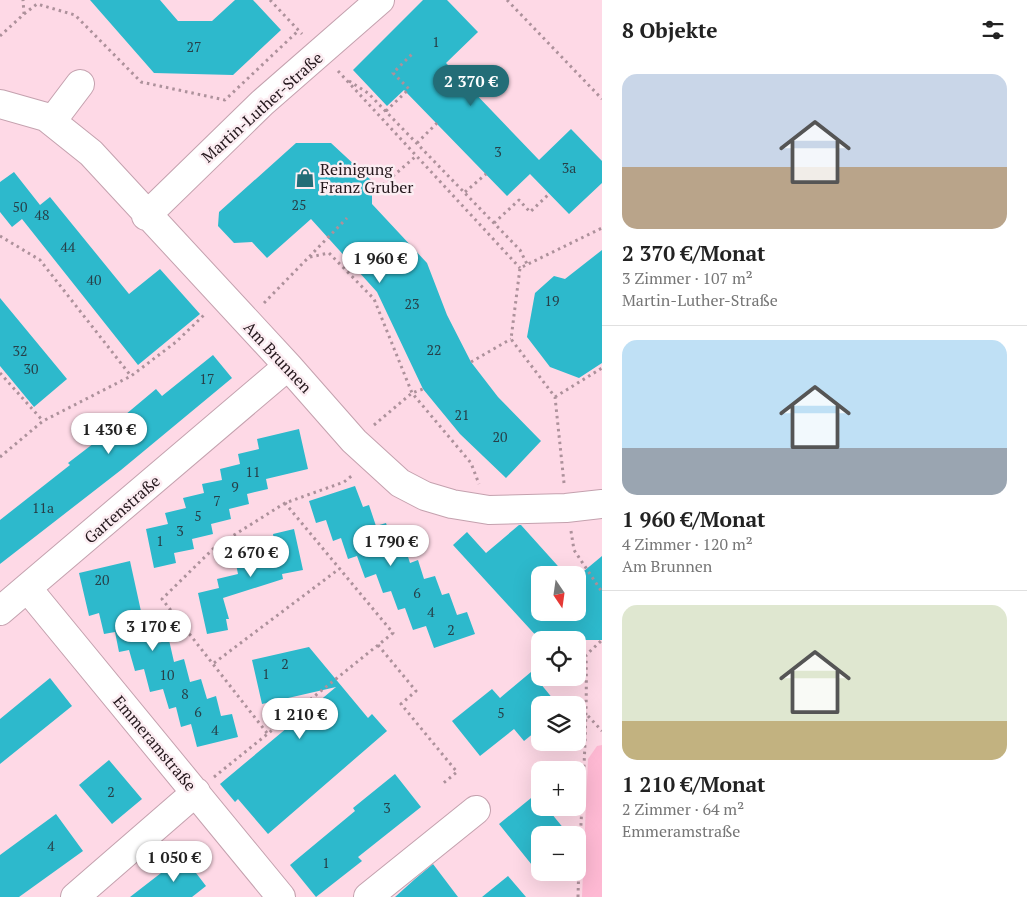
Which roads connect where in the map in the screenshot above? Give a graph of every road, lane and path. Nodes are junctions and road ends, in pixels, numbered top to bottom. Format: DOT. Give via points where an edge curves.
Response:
graph roads {
  1 [pos="23,0"];
  2 [pos="270,0"];
  3 [pos="380,0"];
  4 [pos="507,0"];
  5 [pos="24,14"];
  6 [pos="0,36"];
  7 [pos="414,52"];
  8 [pos="321,53"];
  9 [pos="345,78"];
  10 [pos="80,84"];
  11 [pos="602,99"];
  12 [pos="0,104"];
  13 [pos="386,111"];
  14 [pos="52,121"];
  15 [pos="437,123"];
  16 [pos="417,143"];
  17 [pos="416,157"];
  18 [pos="486,174"];
  19 [pos="378,189"];
  20 [pos="465,192"];
  21 [pos="549,194"];
  22 [pos="146,216"];
  23 [pos="347,218"];
  24 [pos="494,223"];
  25 [pos="602,228"];
  26 [pos="0,236"];
  27 [pos="310,257"];
  28 [pos="527,264"];
  29 [pos="520,268"];
  30 [pos="222,297"];
  31 [pos="246,321"];
  32 [pos="511,339"];
  33 [pos="471,362"];
  34 [pos="288,366"];
  35 [pos="602,368"];
  36 [pos="0,373"];
  37 [pos="130,376"];
  38 [pos="423,389"];
  39 [pos="412,393"];
  40 [pos="555,397"];
  41 [pos="43,421"];
  42 [pos="362,450"];
  43 [pos="0,457"];
  44 [pos="285,503"];
  45 [pos="602,504"];
  46 [pos="566,508"];
  47 [pos="489,510"];
  48 [pos="339,569"];
  49 [pos="28,589"];
  50 [pos="602,592"];
  51 [pos="0,612"];
  52 [pos="602,640"];
  53 [pos="378,645"];
  54 [pos="214,663"];
  55 [pos="587,716"];
  56 [pos="602,731"];
  57 [pos="267,733"];
  58 [pos="441,785"];
  59 [pos="196,792"];
  60 [pos="476,810"];
  61 [pos="75,897"];
  62 [pos="281,897"];
  63 [pos="368,897"];
  64 [pos="578,897"];
  1 -- 5 [label="path"];
  2 -- 5 [label="path" via="299,30 224,100 141,82 75,15 37,4"];
  3 -- 8 [label="street, Martin-Luther-Straße"];
  4 -- 11 [label="path"];
  5 -- 6 [label="path"];
  7 -- 13 [label="path" via="393,73 409,89"];
  8 -- 9 [label="path"];
  8 -- 22 [label="street, Martin-Luther-Straße" via="262,103"];
  9 -- 13 [label="path" via="368,93"];
  9 -- 17 [label="path"];
  10 -- 14 [label="street"];
  12 -- 14 [label="street, Am Brunnen"];
  13 -- 16 [label="path"];
  14 -- 22 [label="street, Am Brunnen" via="91,153"];
  15 -- 16 [label="path"];
  16 -- 20 [label="path"];
  17 -- 19 [label="path"];
  17 -- 29 [label="path"];
  18 -- 20 [label="path"];
  20 -- 24 [label="path"];
  21 -- 24 [label="path" via="530,212 518,200"];
  22 -- 30 [label="street, Am Brunnen"];
  23 -- 27 [label="path"];
  24 -- 28 [label="path" via="520,250"];
  25 -- 28 [label="path"];
  26 -- 37 [label="path" via="40,260"];
  27 -- 31 [label="path"];
  27 -- 39 [label="path" via="329,253 374,299"];
  28 -- 29 [label="path"];
  29 -- 32 [label="path"];
  30 -- 31 [label="street, Am Brunnen"];
  30 -- 37 [label="path" via="176,342"];
  31 -- 34 [label="street, Am Brunnen"];
  32 -- 33 [label="path"];
  32 -- 40 [label="path"];
  34 -- 42 [label="street, Am Brunnen"];
  34 -- 49 [label="street, Gartenstraße"];
  35 -- 40 [label="path"];
  36 -- 41 [label="path"];
  37 -- 41 [label="path"];
  38 -- 39 [label="path"];
  39 -- 42 [label="path"];
  39 -- 47 [label="path" via="471,464"];
  40 -- 46 [label="path"];
  41 -- 43 [label="path"];
  42 -- 44 [label="path" via="344,482"];
  42 -- 47 [label="street, Am Brunnen" via="400,483 425,496"];
  44 -- 48 [label="path"];
  44 -- 54 [label="path" via="215,547 162,599"];
  45 -- 46 [label="street, Am Brunnen"];
  46 -- 47 [label="street, Am Brunnen"];
  46 -- 50 [label="path" via="574,550"];
  48 -- 53 [label="path" via="393,633"];
  48 -- 54 [label="path"];
  49 -- 51 [label="street, Gartenstraße"];
  49 -- 59 [label="street, Emmeramstraße"];
  52 -- 55 [label="path" via="586,655"];
  53 -- 57 [label="path"];
  53 -- 58 [label="path" via="416,691 401,704 457,772"];
  54 -- 57 [label="path"];
  55 -- 56 [label="path"];
  55 -- 64 [label="path"];
  57 -- 59 [label="path"];
  59 -- 61 [label="street"];
  59 -- 62 [label="street, Emmeramstraße"];
  60 -- 63 [label="street"];
}
